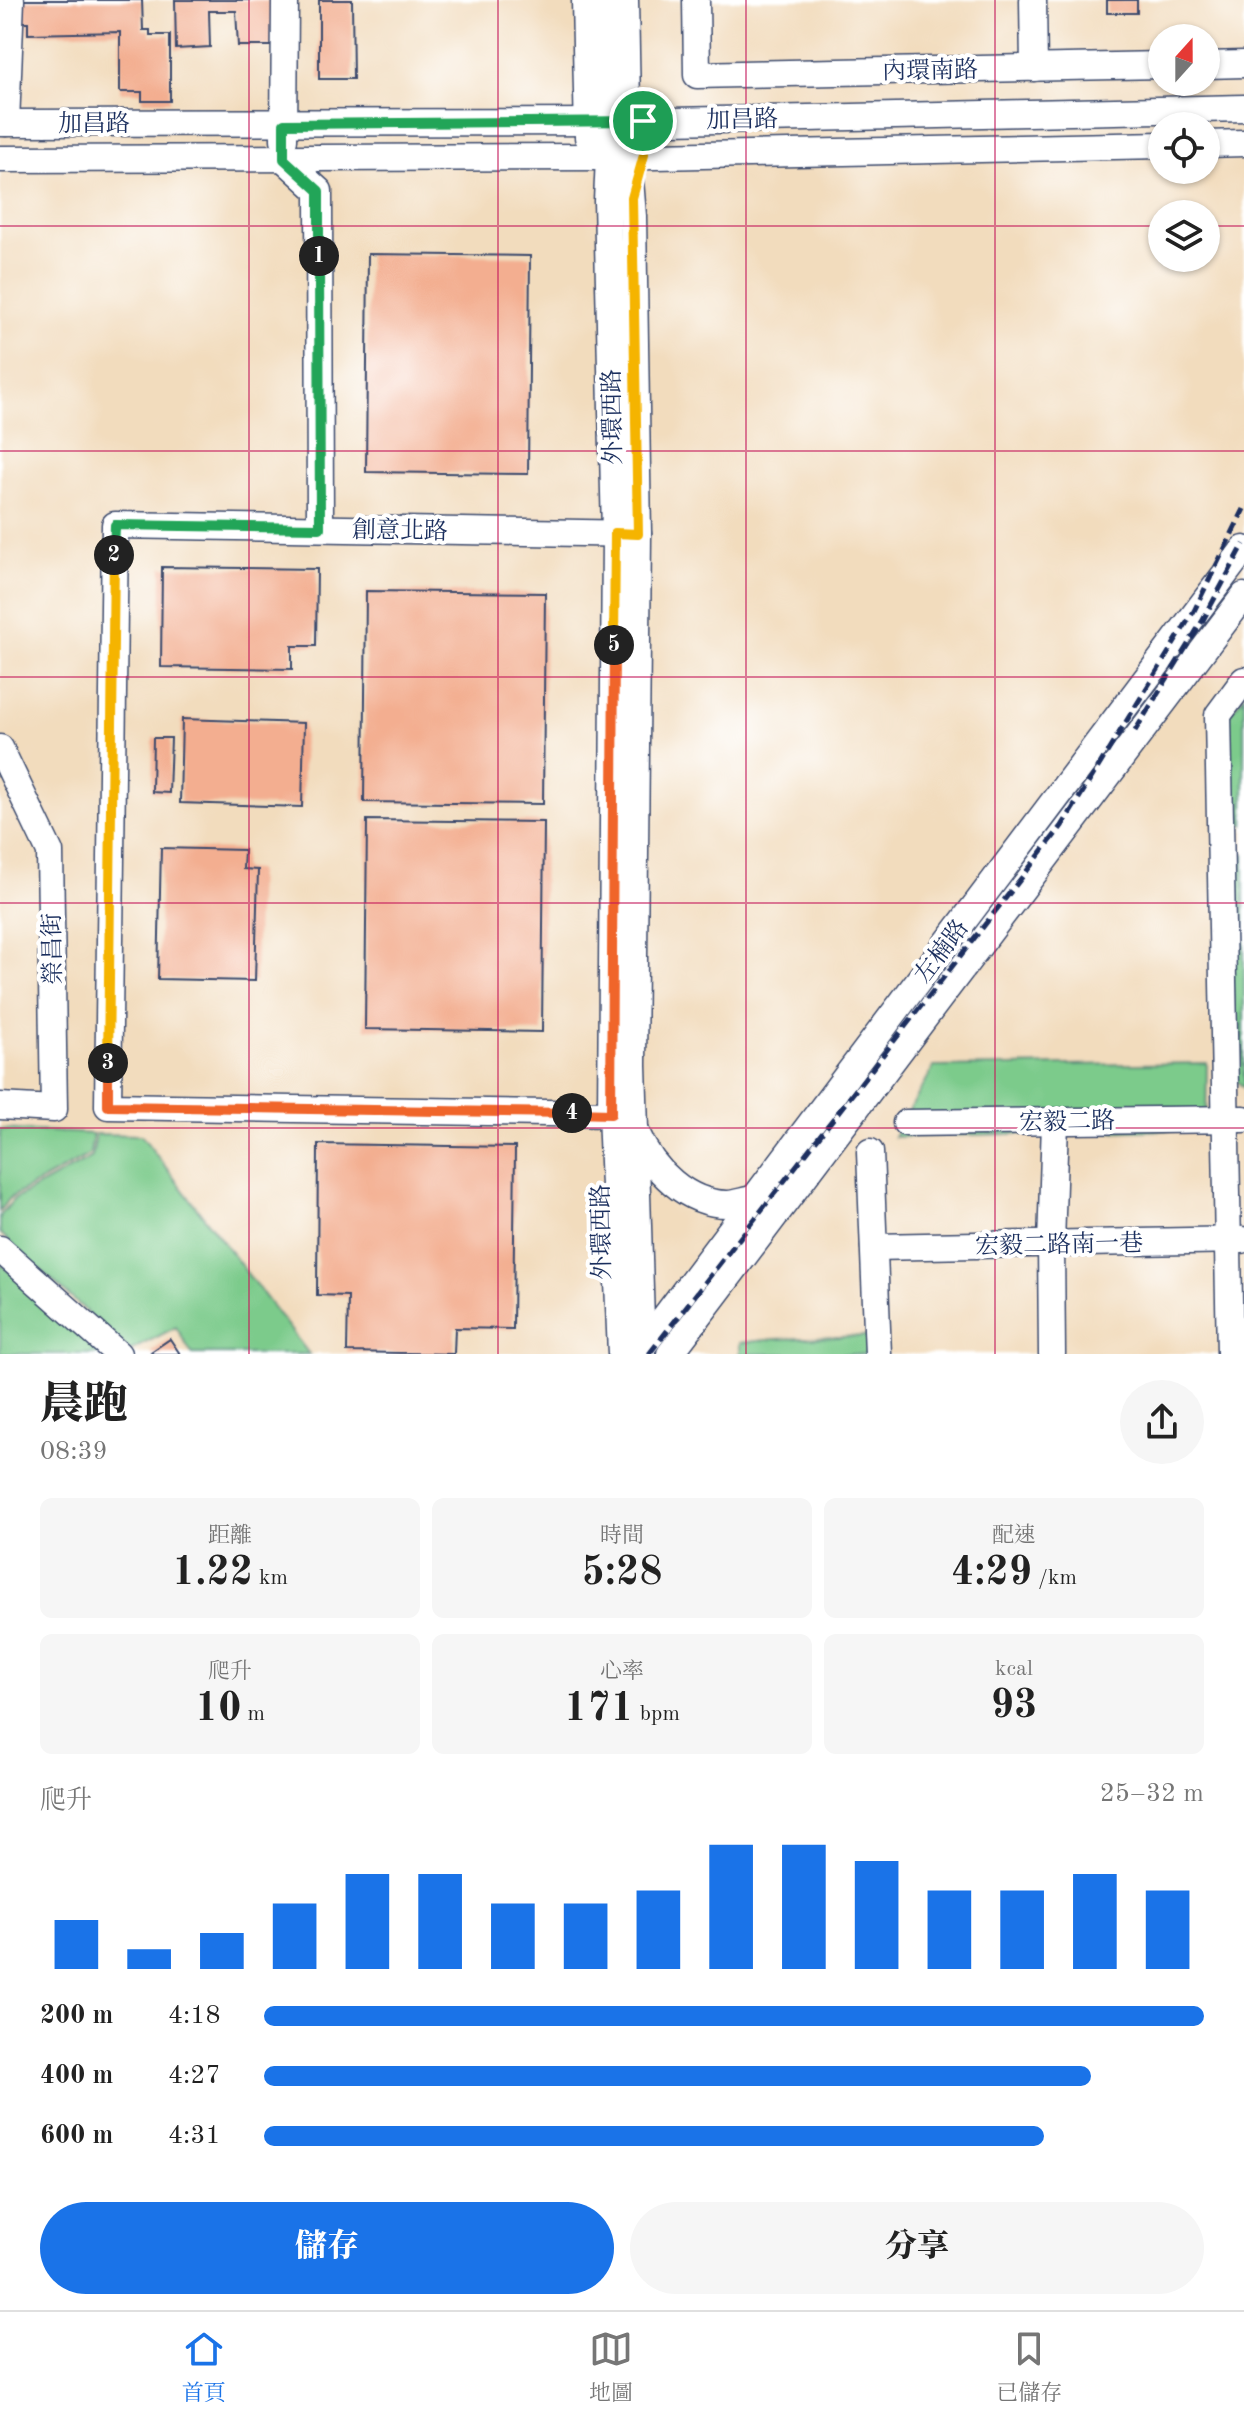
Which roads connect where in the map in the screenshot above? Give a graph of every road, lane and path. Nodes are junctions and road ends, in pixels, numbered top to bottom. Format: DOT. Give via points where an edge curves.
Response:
graph roads {
  1 [pos="11,0"];
  2 [pos="285,0"];
  3 [pos="585,0"];
  4 [pos="607,0"];
  5 [pos="625,0"];
  6 [pos="642,0"];
  7 [pos="696,0"];
  8 [pos="1033,0"];
  9 [pos="1244,64"];
  10 [pos="1148,65"];
  11 [pos="1220,65"];
  12 [pos="1034,68"];
  13 [pos="1244,108"];
  14 [pos="617,122"];
  15 [pos="3,123"];
  16 [pos="284,124"];
  17 [pos="1244,143"];
  18 [pos="1220,144"];
  19 [pos="1148,145"];
  20 [pos="617,156"];
  21 [pos="0,159"];
  22 [pos="284,159"];
  23 [pos="620,199"];
  24 [pos="320,528"];
  25 [pos="626,533"];
  26 [pos="1244,549"];
  27 [pos="1244,596"];
  28 [pos="1244,680"];
  29 [pos="0,748"];
  30 [pos="1232,844"];
  31 [pos="0,1106"];
  32 [pos="1236,1119"];
  33 [pos="622,1120"];
  34 [pos="1055,1122"];
  35 [pos="906,1123"];
  36 [pos="870,1152"];
  37 [pos="754,1199"];
  38 [pos="1236,1240"];
  39 [pos="1051,1244"];
  40 [pos="874,1247"];
  41 [pos="0,1249"];
  42 [pos="635,1353"];
  43 [pos="118,1354"];
  44 [pos="604,1354"];
  45 [pos="670,1354"];
  46 [pos="878,1354"];
  47 [pos="1052,1354"];
  48 [pos="1230,1354"];
  1 -- 15 [label="street"];
  2 -- 16 [label="street"];
  3 -- 14 [label="street, 外環西路"];
  4 -- 14 [label="street, 外環西路"];
  5 -- 14 [label="street, 外環西路"];
  6 -- 14 [label="street, 外環西路"];
  7 -- 12 [label="street, 內環南路" via="697,75"];
  8 -- 12 [label="street"];
  9 -- 11 [label="street"];
  10 -- 12 [label="street, 內環南路"];
  13 -- 14 [label="street, 加昌路"];
  14 -- 16 [label="street, 加昌路"];
  14 -- 20 [label="street, 外環西路"];
  14 -- 20 [label="street, 外環西路"];
  15 -- 16 [label="street, 加昌路"];
  16 -- 22 [label="street"];
  17 -- 18 [label="street"];
  19 -- 20 [label="street, 加昌路"];
  20 -- 22 [label="street, 加昌路"];
  20 -- 23 [label="street, 外環西路"];
  20 -- 23 [label="street, 外環西路"];
  21 -- 22 [label="street, 加昌路"];
  22 -- 24 [label="street" via="319,191"];
  23 -- 25 [label="street, 外環西路"];
  24 -- 25 [label="street, 創意北路"];
  24 -- 33 [label="street, 創意北路" via="115,525 108,1106"];
  25 -- 33 [label="street, 外環西路"];
  26 -- 37 [label="street, 左楠路"];
  27 -- 45 [label="street, 左楠路"];
  28 -- 30 [label="street" via="1218,715"];
  29 -- 31 [label="street, 榮昌街" via="50,852 54,1109"];
  30 -- 32 [label="street"];
  32 -- 34 [label="street, 宏毅二路"];
  32 -- 38 [label="street"];
  33 -- 37 [label="street, 外環西路" via="671,1182 693,1195 728,1204"];
  33 -- 42 [label="street, 外環西路"];
  33 -- 44 [label="street, 外環西路" via="598,1136"];
  34 -- 35 [label="street, 宏毅二路"];
  34 -- 39 [label="street"];
  36 -- 40 [label="street"];
  37 -- 42 [label="street, 左楠路"];
  38 -- 39 [label="street, 宏毅二路南一巷"];
  38 -- 48 [label="street"];
  39 -- 40 [label="street, 宏毅二路南一巷"];
  39 -- 47 [label="street"];
  40 -- 46 [label="street"];
  41 -- 43 [label="street"];
}
